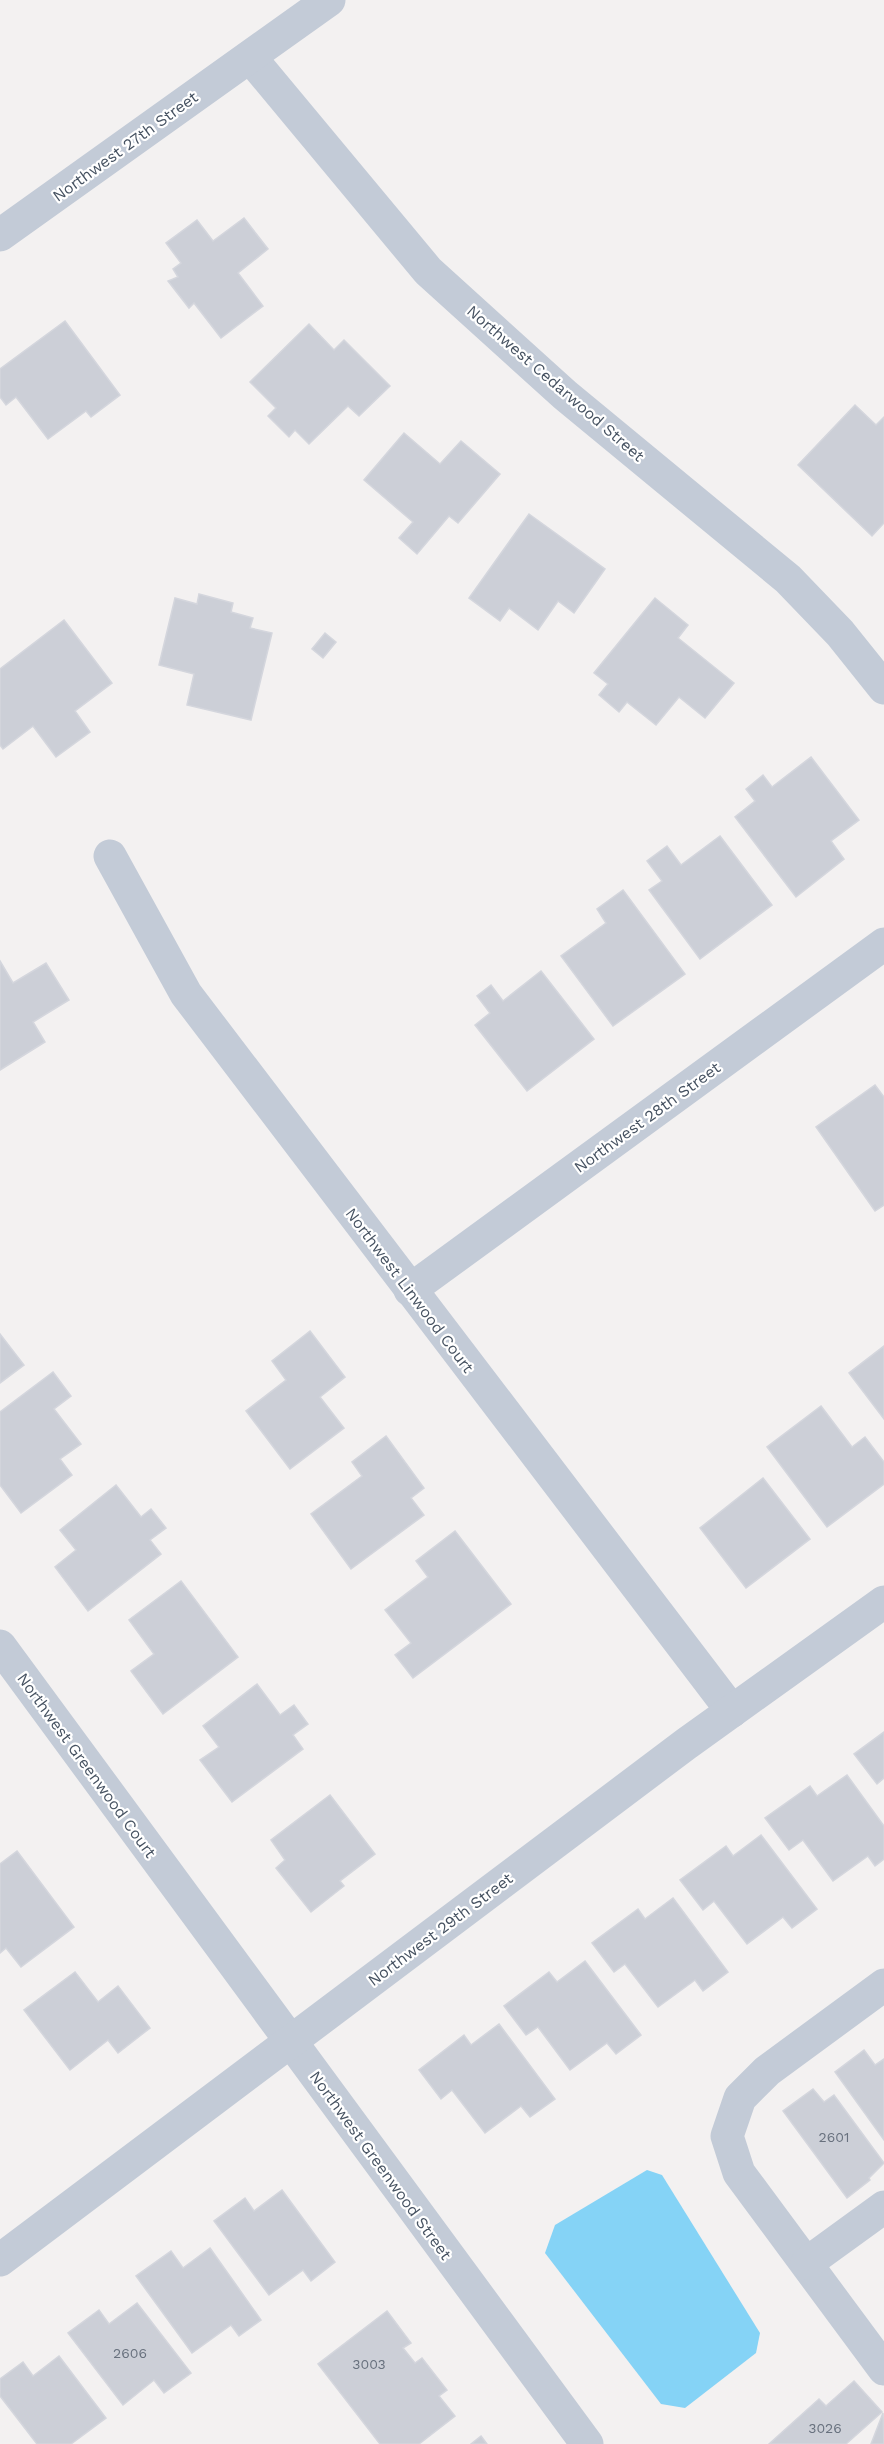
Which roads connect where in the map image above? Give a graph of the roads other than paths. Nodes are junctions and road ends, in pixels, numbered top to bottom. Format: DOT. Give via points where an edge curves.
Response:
graph roads {
  1 [pos="329,0"];
  2 [pos="250,57"];
  3 [pos="0,235"];
  4 [pos="884,688"];
  5 [pos="110,856"];
  6 [pos="884,944"];
  7 [pos="410,1290"];
  8 [pos="884,1602"];
  9 [pos="0,1646"];
  10 [pos="732,1711"];
  11 [pos="175,1885"];
  12 [pos="884,1985"];
  13 [pos="290,2041"];
  14 [pos="884,2207"];
  15 [pos="0,2260"];
  16 [pos="807,2263"];
  17 [pos="884,2369"];
  18 [pos="587,2444"];
  1 -- 2 [label="street, Northwest 27th Street"];
  2 -- 3 [label="street, Northwest 27th Street"];
  2 -- 4 [label="street, Northwest Cedarwood Street" via="428,271 566,395 788,579 840,633"];
  5 -- 7 [label="street, Northwest Linwood Court" via="186,994"];
  6 -- 7 [label="street, Northwest 28th Street"];
  7 -- 10 [label="street, Northwest Linwood Court"];
  8 -- 10 [label="street, Northwest 29th Street"];
  9 -- 11 [label="street, Northwest Greenwood Court"];
  10 -- 13 [label="street, Northwest 29th Street"];
  11 -- 13 [label="street, Northwest Greenwood Street"];
  12 -- 16 [label="street" via="767,2070 740,2098 727,2136 739,2173"];
  13 -- 15 [label="street, Northwest 29th Street"];
  13 -- 18 [label="street, Northwest Greenwood Street"];
  14 -- 16 [label="street"];
  16 -- 17 [label="street"];
}
